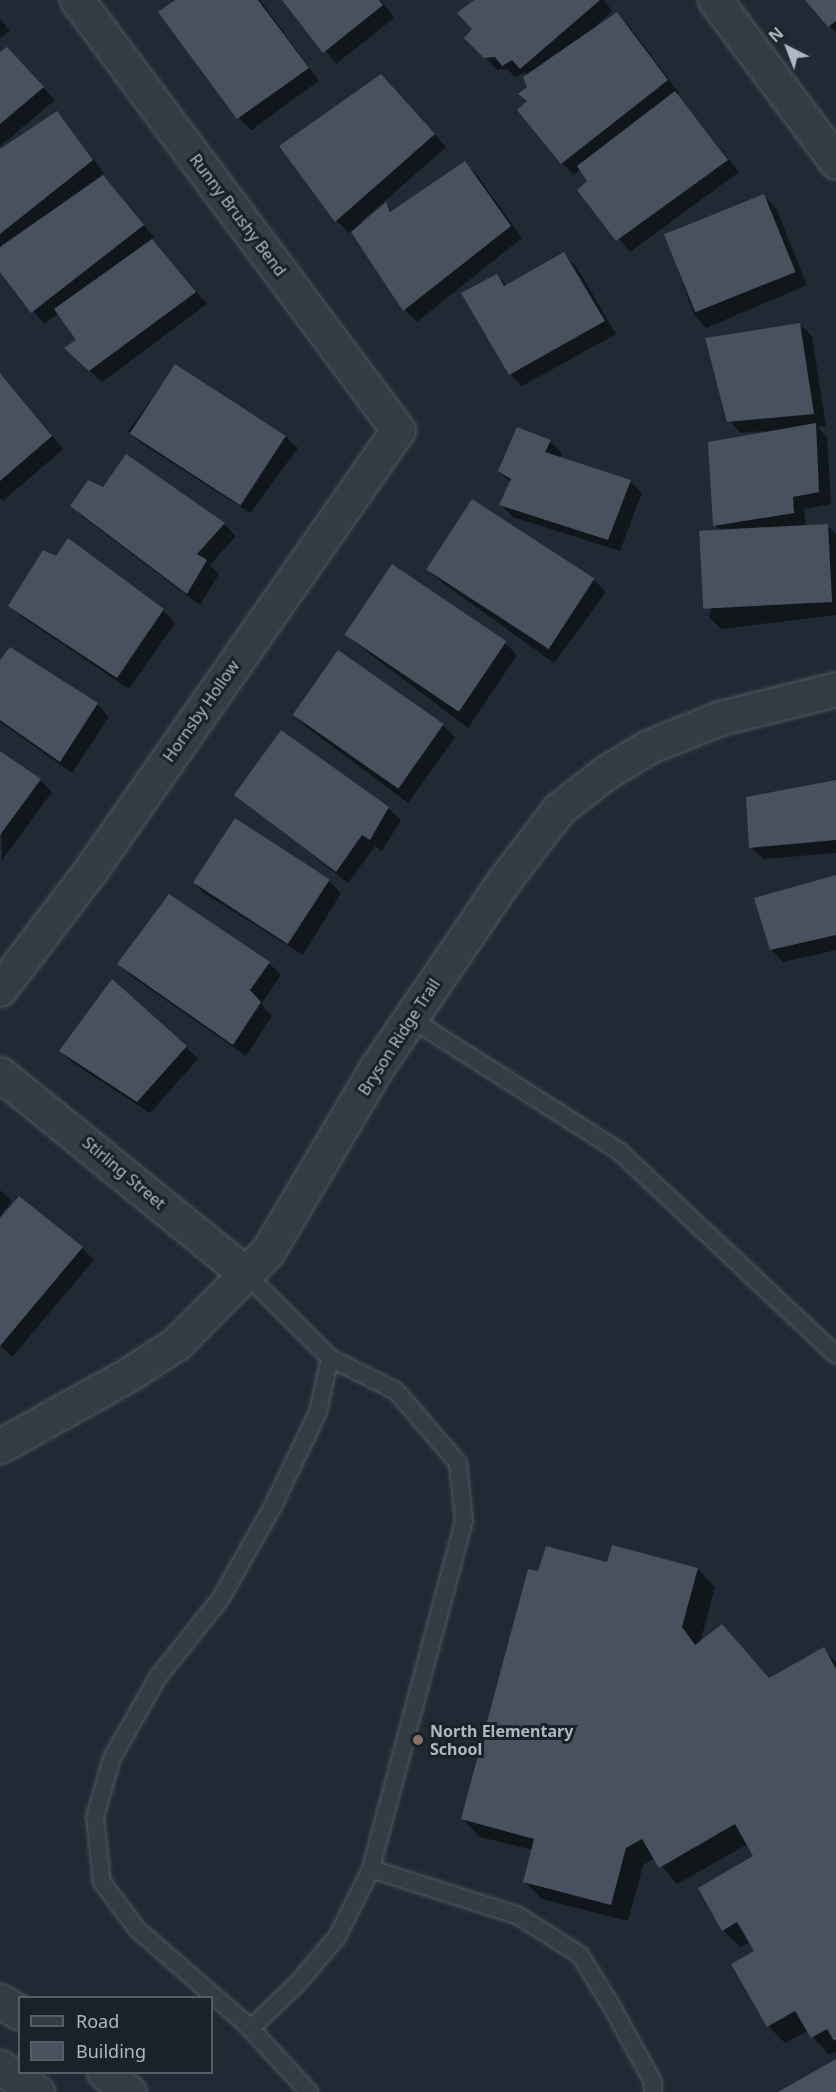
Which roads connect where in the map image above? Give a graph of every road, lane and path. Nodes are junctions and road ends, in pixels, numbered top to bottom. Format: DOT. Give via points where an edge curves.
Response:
graph roads {
  1 [pos="77,0"];
  2 [pos="715,0"];
  3 [pos="836,162"];
  4 [pos="398,430"];
  5 [pos="836,689"];
  6 [pos="0,989"];
  7 [pos="410,1018"];
  8 [pos="0,1074"];
  9 [pos="246,1274"];
  10 [pos="836,1355"];
  11 [pos="330,1358"];
  12 [pos="0,1446"];
  13 [pos="371,1869"];
  14 [pos="213,1996"];
  15 [pos="213,1996"];
  16 [pos="0,2001"];
  17 [pos="18,2012"];
  18 [pos="250,2029"];
  19 [pos="0,2067"];
  20 [pos="105,2074"];
  21 [pos="37,2092"];
  22 [pos="129,2092"];
  23 [pos="309,2092"];
  24 [pos="653,2092"];
  1 -- 4 [label="street, Runny Brushy Bend"];
  2 -- 3 [label="street"];
  4 -- 6 [label="street, Hornsby Hollow" via="90,871"];
  5 -- 7 [label="street, Bryson Ridge Trail" via="720,718 650,746 605,773 558,810 503,882"];
  7 -- 9 [label="street, Bryson Ridge Trail" via="268,1251"];
  7 -- 10 [label="lane" via="620,1152"];
  8 -- 9 [label="street, Stirling Street"];
  9 -- 11 [label="lane"];
  9 -- 12 [label="street, Bryson Ridge Trail" via="177,1343 131,1374"];
  11 -- 13 [label="lane" via="396,1391 458,1463 464,1521"];
  11 -- 14 [label="lane" via="318,1412 273,1506 221,1598 158,1677 112,1758 95,1817 102,1882 137,1929"];
  13 -- 18 [label="lane" via="337,1937 297,1984"];
  13 -- 24 [label="lane" via="517,1915 580,1955 648,2073"];
  15 -- 18 [label="lane"];
  16 -- 17 [label="street"];
  18 -- 23 [label="lane"];
  19 -- 21 [label="street"];
  20 -- 22 [label="street"];
}
